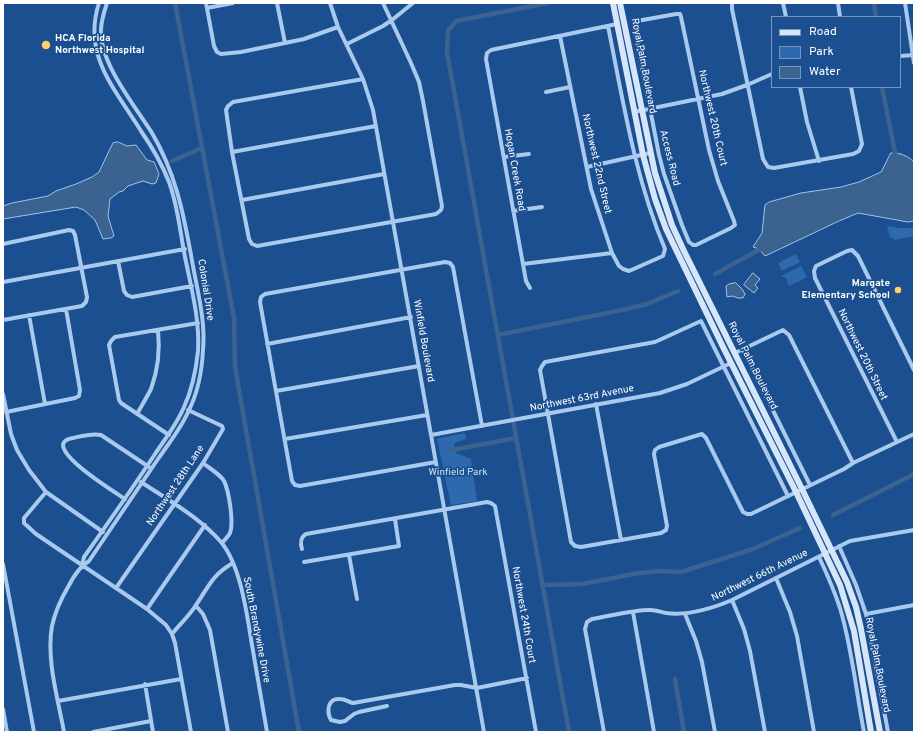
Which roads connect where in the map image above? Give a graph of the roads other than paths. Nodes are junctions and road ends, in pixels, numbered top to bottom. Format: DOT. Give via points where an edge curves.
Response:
graph roads {
  1 [pos="99,3"];
  2 [pos="107,3"];
  3 [pos="233,3"];
  4 [pos="277,3"];
  5 [pos="330,3"];
  6 [pos="383,3"];
  7 [pos="412,3"];
  8 [pos="613,3"];
  9 [pos="620,3"];
  10 [pos="732,3"];
  11 [pos="783,3"];
  12 [pos="838,3"];
  13 [pos="905,3"];
  14 [pos="207,6"];
  15 [pos="786,16"];
  16 [pos="840,16"];
  17 [pos="392,20"];
  18 [pos="637,21"];
  19 [pos="617,24"];
  20 [pos="608,26"];
  21 [pos="338,27"];
  22 [pos="560,36"];
  23 [pos="285,44"];
  24 [pos="347,44"];
  25 [pos="913,55"];
  26 [pos="901,56"];
  27 [pos="914,63"];
  28 [pos="771,74"];
  29 [pos="363,79"];
  30 [pos="747,85"];
  31 [pos="570,87"];
  32 [pos="800,88"];
  33 [pos="851,88"];
  34 [pos="546,92"];
  35 [pos="699,98"];
  36 [pos="134,106"];
  37 [pos="650,109"];
  38 [pos="128,110"];
  39 [pos="641,111"];
  40 [pos="634,112"];
  41 [pos="376,126"];
  42 [pos="153,135"];
  43 [pos="146,139"];
  44 [pos="232,152"];
  45 [pos="529,154"];
  46 [pos="647,154"];
  47 [pos="504,157"];
  48 [pos="635,157"];
  49 [pos="166,159"];
  50 [pos="819,161"];
  51 [pos="160,162"];
  52 [pos="587,167"];
  53 [pos="384,174"];
  54 [pos="242,200"];
  55 [pos="542,207"];
  56 [pos="513,211"];
  57 [pos="393,222"];
  58 [pos="3,244"];
  59 [pos="696,245"];
  60 [pos="190,249"];
  61 [pos="184,250"];
  62 [pos="612,253"];
  63 [pos="118,261"];
  64 [pos="523,264"];
  65 [pos="82,268"];
  66 [pos="402,270"];
  67 [pos="3,282"];
  68 [pos="196,285"];
  69 [pos="191,286"];
  70 [pos="530,288"];
  71 [pos="66,309"];
  72 [pos="29,315"];
  73 [pos="411,317"];
  74 [pos="3,320"];
  75 [pos="202,322"];
  76 [pos="197,323"];
  77 [pos="158,330"];
  78 [pos="267,344"];
  79 [pos="724,349"];
  80 [pos="743,350"];
  81 [pos="735,354"];
  82 [pos="731,363"];
  83 [pos="419,366"];
  84 [pos="724,367"];
  85 [pos="914,370"];
  86 [pos="743,371"];
  87 [pos="276,391"];
  88 [pos="3,394"];
  89 [pos="45,404"];
  90 [pos="596,404"];
  91 [pos="184,408"];
  92 [pos="189,410"];
  93 [pos="6,412"];
  94 [pos="137,414"];
  95 [pos="549,414"];
  96 [pos="428,415"];
  97 [pos="482,426"];
  98 [pos="914,434"];
  99 [pos="168,435"];
  100 [pos="431,435"];
  101 [pos="172,438"];
  102 [pos="285,439"];
  103 [pos="897,442"];
  104 [pos="436,462"];
  105 [pos="203,463"];
  106 [pos="854,463"];
  107 [pos="149,467"];
  108 [pos="138,480"];
  109 [pos="142,483"];
  110 [pos="810,485"];
  111 [pos="799,490"];
  112 [pos="46,492"];
  113 [pos="788,496"];
  114 [pos="124,498"];
  115 [pos="129,502"];
  116 [pos="174,504"];
  117 [pos="445,509"];
  118 [pos="394,519"];
  119 [pos="205,525"];
  120 [pos="914,530"];
  121 [pos="102,531"];
  122 [pos="106,534"];
  123 [pos="621,540"];
  124 [pos="222,543"];
  125 [pos="839,546"];
  126 [pos="302,549"];
  127 [pos="832,550"];
  128 [pos="826,553"];
  129 [pos="349,555"];
  130 [pos="819,557"];
  131 [pos="304,562"];
  132 [pos="233,563"];
  133 [pos="3,564"];
  134 [pos="82,565"];
  135 [pos="776,578"];
  136 [pos="5,581"];
  137 [pos="116,588"];
  138 [pos="357,599"];
  139 [pos="732,600"];
  140 [pos="914,605"];
  141 [pos="196,606"];
  142 [pos="147,609"];
  143 [pos="633,612"];
  144 [pos="685,614"];
  145 [pos="866,614"];
  146 [pos="172,634"];
  147 [pos="526,678"];
  148 [pos="181,679"];
  149 [pos="144,684"];
  150 [pos="477,688"];
  151 [pos="58,701"];
  152 [pos="387,706"];
  153 [pos="3,709"];
  154 [pos="151,721"];
  155 [pos="7,732"];
  156 [pos="34,732"];
  157 [pos="64,732"];
  158 [pos="93,732"];
  159 [pos="153,732"];
  160 [pos="191,732"];
  161 [pos="228,732"];
  162 [pos="267,732"];
  163 [pos="484,732"];
  164 [pos="536,732"];
  165 [pos="604,732"];
  166 [pos="654,732"];
  167 [pos="715,732"];
  168 [pos="765,732"];
  169 [pos="814,732"];
  170 [pos="864,732"];
  171 [pos="871,732"];
  172 [pos="880,732"];
  173 [pos="888,732"];
  1 -- 38 [label="street, Colonial Drive" via="93,30 99,61"];
  2 -- 36 [label="street, Colonial Drive" via="101,30 102,44 110,67"];
  3 -- 14 [label="street"];
  4 -- 23 [label="street"];
  5 -- 21 [label="street, Winfield Boulevard"];
  6 -- 17 [label="street"];
  7 -- 17 [label="street"];
  8 -- 19 [label="main road, Royal Palm Boulevard"];
  9 -- 39 [label="main road, Royal Palm Boulevard"];
  10 -- 30 [label="street"];
  11 -- 15 [label="street"];
  12 -- 16 [label="street"];
  13 -- 25 [label="street"];
  14 -- 23 [label="street" via="214,46 221,54"];
  17 -- 24 [label="street"];
  17 -- 57 [label="street" via="418,82 442,206 436,214"];
  18 -- 35 [label="street, Northwest 20th Court" via="680,14"];
  18 -- 37 [label="street, Access Road" via="634,26"];
  19 -- 20 [label="street"];
  19 -- 40 [label="main road, Royal Palm Boulevard"];
  20 -- 22 [label="street"];
  20 -- 48 [label="street"];
  21 -- 23 [label="street"];
  21 -- 24 [label="street, Winfield Boulevard"];
  22 -- 31 [label="street, Northwest 22nd Street"];
  22 -- 47 [label="street, Hogan Creek Road" via="487,53"];
  24 -- 29 [label="street, Winfield Boulevard"];
  25 -- 26 [label="street"];
  25 -- 27 [label="street"];
  28 -- 30 [label="street"];
  29 -- 41 [label="street, Winfield Boulevard"];
  29 -- 44 [label="street" via="233,102 226,110"];
  30 -- 35 [label="street" via="722,94"];
  30 -- 50 [label="street" via="763,159 768,167"];
  31 -- 34 [label="street"];
  31 -- 52 [label="street, Northwest 22nd Street"];
  32 -- 50 [label="street"];
  33 -- 50 [label="street" via="862,144 859,151"];
  35 -- 37 [label="street"];
  35 -- 59 [label="street, Northwest 20th Court" via="709,150 734,224 731,228"];
  36 -- 38 [label="street"];
  36 -- 42 [label="street, Colonial Drive"];
  37 -- 39 [label="street"];
  37 -- 59 [label="street, Access Road" via="671,197 689,242"];
  38 -- 43 [label="street, Colonial Drive"];
  39 -- 40 [label="street"];
  39 -- 46 [label="main road, Royal Palm Boulevard"];
  40 -- 46 [label="main road, Royal Palm Boulevard"];
  41 -- 44 [label="street"];
  41 -- 53 [label="street, Winfield Boulevard"];
  42 -- 43 [label="street"];
  42 -- 49 [label="street, Colonial Drive"];
  43 -- 51 [label="street, Colonial Drive"];
  44 -- 54 [label="street"];
  45 -- 47 [label="street"];
  46 -- 48 [label="street"];
  46 -- 79 [label="main road, Royal Palm Boulevard" via="655,199 666,229"];
  46 -- 81 [label="main road, Royal Palm Boulevard" via="672,226"];
  47 -- 56 [label="street, Hogan Creek Road"];
  48 -- 52 [label="street"];
  48 -- 62 [label="street, Northwest 22nd Street" via="665,253 629,271 619,266"];
  49 -- 51 [label="street"];
  49 -- 60 [label="street, Colonial Drive" via="181,203"];
  51 -- 61 [label="street, Colonial Drive" via="169,182"];
  52 -- 62 [label="street, Northwest 22nd Street" via="591,189"];
  53 -- 54 [label="street"];
  53 -- 57 [label="street, Winfield Boulevard"];
  54 -- 57 [label="street" via="249,239 252,244 258,246"];
  55 -- 56 [label="street"];
  56 -- 64 [label="street, Hogan Creek Road"];
  57 -- 66 [label="street, Winfield Boulevard"];
  58 -- 65 [label="street" via="70,230 75,235"];
  60 -- 61 [label="street"];
  60 -- 68 [label="street, Colonial Drive"];
  61 -- 63 [label="street"];
  61 -- 69 [label="street, Colonial Drive"];
  62 -- 64 [label="street"];
  63 -- 65 [label="street"];
  63 -- 69 [label="street" via="124,291 132,297"];
  64 -- 70 [label="street, Hogan Creek Road"];
  65 -- 67 [label="street"];
  65 -- 71 [label="street" via="86,302 82,306"];
  66 -- 73 [label="street, Winfield Boulevard"];
  66 -- 78 [label="street" via="265,294 260,302"];
  66 -- 97 [label="street" via="444,262 450,263 453,267"];
  68 -- 69 [label="street"];
  68 -- 75 [label="street, Colonial Drive"];
  69 -- 76 [label="street, Colonial Drive"];
  71 -- 72 [label="street"];
  71 -- 89 [label="street" via="79,396"];
  72 -- 74 [label="street"];
  72 -- 89 [label="street"];
  73 -- 78 [label="street"];
  73 -- 83 [label="street, Winfield Boulevard"];
  75 -- 76 [label="street"];
  75 -- 92 [label="street, Colonial Drive" via="201,365"];
  76 -- 77 [label="street"];
  76 -- 91 [label="street, Colonial Drive" via="198,349 195,372"];
  77 -- 94 [label="street" via="158,359 151,388"];
  77 -- 94 [label="street" via="115,337 109,345 119,400"];
  78 -- 87 [label="street"];
  79 -- 81 [label="main road"];
  79 -- 82 [label="main road, Royal Palm Boulevard"];
  80 -- 81 [label="street"];
  80 -- 106 [label="street" via="783,330 789,335"];
  80 -- 110 [label="street"];
  81 -- 86 [label="main road, Royal Palm Boulevard"];
  82 -- 84 [label="street, Northwest 63rd Avenue"];
  82 -- 86 [label="main road"];
  82 -- 111 [label="main road, Royal Palm Boulevard"];
  83 -- 87 [label="street"];
  83 -- 96 [label="street, Winfield Boulevard"];
  84 -- 90 [label="street, Northwest 63rd Avenue" via="672,389"];
  84 -- 95 [label="street" via="701,321 654,342 545,362 540,370"];
  84 -- 113 [label="street"];
  85 -- 103 [label="street, Northwest 20th Street" via="858,256 852,250 846,251 816,266 815,278"];
  86 -- 111 [label="main road, Royal Palm Boulevard"];
  87 -- 102 [label="street"];
  88 -- 93 [label="street"];
  89 -- 93 [label="street"];
  90 -- 95 [label="street, Northwest 63rd Avenue"];
  90 -- 123 [label="street"];
  91 -- 92 [label="street, Northwest 28th Lane"];
  91 -- 99 [label="street, Colonial Drive"];
  92 -- 101 [label="street, Colonial Drive"];
  92 -- 105 [label="street, Northwest 28th Lane" via="222,426 223,429"];
  93 -- 112 [label="street" via="17,450"];
  94 -- 99 [label="street"];
  95 -- 97 [label="street, Northwest 63rd Avenue"];
  95 -- 123 [label="street" via="571,542 580,547"];
  96 -- 100 [label="street, Winfield Boulevard"];
  96 -- 102 [label="street"];
  97 -- 100 [label="street, Northwest 63rd Avenue"];
  98 -- 103 [label="street"];
  99 -- 101 [label="street"];
  99 -- 107 [label="street, Colonial Drive"];
  100 -- 104 [label="street, Winfield Boulevard"];
  101 -- 107 [label="street, Colonial Drive"];
  102 -- 104 [label="street" via="292,481 294,485 300,486"];
  103 -- 106 [label="street"];
  104 -- 117 [label="street, Winfield Boulevard"];
  105 -- 116 [label="street, Northwest 28th Lane"];
  105 -- 124 [label="street" via="223,480 226,487 232,525"];
  106 -- 110 [label="street"];
  107 -- 108 [label="street, Colonial Drive"];
  107 -- 109 [label="street, Colonial Drive"];
  107 -- 114 [label="street" via="101,435 68,439 64,442 65,452 74,462"];
  108 -- 109 [label="street, South Brandywine Drive"];
  108 -- 114 [label="street, Colonial Drive"];
  109 -- 115 [label="street, Colonial Drive"];
  109 -- 116 [label="street, South Brandywine Drive"];
  110 -- 111 [label="street"];
  111 -- 113 [label="street"];
  111 -- 127 [label="main road, Royal Palm Boulevard"];
  111 -- 128 [label="main road, Royal Palm Boulevard"];
  112 -- 121 [label="street"];
  112 -- 134 [label="street" via="24,518 24,523"];
  113 -- 123 [label="street" via="752,514 743,512 702,434 655,450 666,530"];
  114 -- 115 [label="street"];
  114 -- 121 [label="street, Colonial Drive"];
  115 -- 122 [label="street, Colonial Drive"];
  116 -- 119 [label="street, South Brandywine Drive"];
  116 -- 137 [label="street, Northwest 28th Lane"];
  117 -- 118 [label="street"];
  117 -- 147 [label="street, Northwest 24th Court" via="487,502 495,506"];
  117 -- 150 [label="street, Winfield Boulevard"];
  118 -- 126 [label="street" via="306,534 301,540"];
  118 -- 129 [label="street" via="399,546"];
  119 -- 124 [label="street, South Brandywine Drive"];
  119 -- 142 [label="street"];
  120 -- 125 [label="street, Northwest 66th Avenue" via="850,541"];
  121 -- 122 [label="street"];
  121 -- 134 [label="street, Colonial Drive" via="84,557"];
  122 -- 134 [label="street, Colonial Drive" via="89,561"];
  124 -- 132 [label="street, South Brandywine Drive"];
  125 -- 127 [label="street, Northwest 66th Avenue"];
  125 -- 145 [label="street"];
  127 -- 128 [label="street, Northwest 66th Avenue"];
  127 -- 172 [label="main road, Royal Palm Boulevard" via="856,607"];
  128 -- 130 [label="street, Northwest 66th Avenue"];
  128 -- 171 [label="main road, Royal Palm Boulevard" via="840,585 854,631"];
  129 -- 131 [label="street"];
  129 -- 138 [label="street"];
  130 -- 135 [label="street, Northwest 66th Avenue"];
  130 -- 170 [label="street" via="840,609"];
  132 -- 141 [label="street" via="212,579"];
  132 -- 162 [label="street, South Brandywine Drive" via="245,603"];
  133 -- 136 [label="street"];
  134 -- 137 [label="street"];
  134 -- 151 [label="street, Colonial Drive" via="59,602 52,626 52,664"];
  135 -- 139 [label="street, Northwest 66th Avenue"];
  135 -- 169 [label="street" via="797,636"];
  136 -- 156 [label="street"];
  137 -- 142 [label="street"];
  139 -- 144 [label="street, Northwest 66th Avenue" via="703,611"];
  139 -- 168 [label="street" via="750,651"];
  140 -- 145 [label="street"];
  141 -- 146 [label="street"];
  141 -- 161 [label="street" via="203,614 210,630"];
  142 -- 146 [label="street" via="166,625"];
  143 -- 144 [label="street, Northwest 66th Avenue" via="652,610"];
  143 -- 165 [label="street, Northwest 66th Avenue" via="592,619 587,622 585,629"];
  143 -- 166 [label="street"];
  144 -- 167 [label="street" via="702,662"];
  145 -- 173 [label="street"];
  146 -- 148 [label="street"];
  147 -- 150 [label="street"];
  147 -- 164 [label="street, Northwest 24th Court"];
  148 -- 149 [label="street"];
  148 -- 160 [label="street"];
  149 -- 151 [label="street"];
  149 -- 154 [label="street"];
  150 -- 152 [label="street" via="455,685 353,704 340,699 331,702 328,712 331,720 340,722 359,712"];
  150 -- 163 [label="street, Winfield Boulevard"];
  151 -- 157 [label="street, Colonial Drive"];
  153 -- 155 [label="street"];
  154 -- 158 [label="street"];
  154 -- 159 [label="street"];
}
